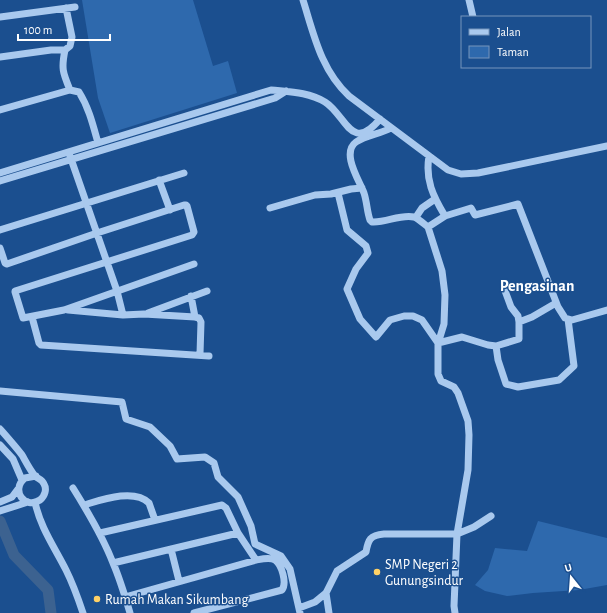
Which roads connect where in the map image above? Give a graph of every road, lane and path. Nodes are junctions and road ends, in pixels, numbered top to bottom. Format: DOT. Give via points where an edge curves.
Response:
graph roads {
  1 [pos="303,0"];
  2 [pos="469,0"];
  3 [pos="75,7"];
  4 [pos="66,8"];
  5 [pos="473,16"];
  6 [pos="0,17"];
  7 [pos="65,50"];
  8 [pos="0,57"];
  9 [pos="70,90"];
  10 [pos="0,110"];
  11 [pos="380,119"];
  12 [pos="391,128"];
  13 [pos="136,136"];
  14 [pos="98,143"];
  15 [pos="607,146"];
  16 [pos="70,156"];
  17 [pos="429,156"];
  18 [pos="0,173"];
  19 [pos="184,173"];
  20 [pos="160,180"];
  21 [pos="0,181"];
  22 [pos="362,188"];
  23 [pos="338,193"];
  24 [pos="435,199"];
  25 [pos="87,202"];
  26 [pos="270,208"];
  27 [pos="170,210"];
  28 [pos="445,216"];
  29 [pos="416,217"];
  30 [pos="428,227"];
  31 [pos="0,230"];
  32 [pos="97,233"];
  33 [pos="0,248"];
  34 [pos="106,262"];
  35 [pos="194,264"];
  36 [pos="504,288"];
  37 [pos="207,290"];
  38 [pos="117,291"];
  39 [pos="191,296"];
  40 [pos="556,303"];
  41 [pos="64,310"];
  42 [pos="607,310"];
  43 [pos="144,314"];
  44 [pos="123,315"];
  45 [pos="32,317"];
  46 [pos="195,317"];
  47 [pos="568,319"];
  48 [pos="519,322"];
  49 [pos="438,343"];
  50 [pos="496,346"];
  51 [pos="200,354"];
  52 [pos="209,356"];
  53 [pos="0,390"];
  54 [pos="0,429"];
  55 [pos="0,445"];
  56 [pos="36,476"];
  57 [pos="22,480"];
  58 [pos="73,488"];
  59 [pos="18,489"];
  60 [pos="2,502"];
  61 [pos="32,502"];
  62 [pos="84,505"];
  63 [pos="3,510"];
  64 [pos="491,516"];
  65 [pos="154,520"];
  66 [pos="100,533"];
  67 [pos="238,533"];
  68 [pos="457,534"];
  69 [pos="171,549"];
  70 [pos="256,560"];
  71 [pos="113,563"];
  72 [pos="179,581"];
  73 [pos="326,593"];
  74 [pos="125,596"];
  75 [pos="299,610"];
  76 [pos="83,613"];
  77 [pos="130,613"];
  78 [pos="194,613"];
  79 [pos="329,613"];
  80 [pos="455,613"];
  1 -- 11 [label="street" via="318,49 330,74 349,96"];
  2 -- 5 [label="street"];
  3 -- 4 [label="street"];
  4 -- 6 [label="street"];
  4 -- 7 [label="street" via="72,37 70,46"];
  7 -- 8 [label="street"];
  7 -- 9 [label="street" via="62,64"];
  9 -- 10 [label="street"];
  9 -- 14 [label="street" via="79,92 85,102"];
  11 -- 12 [label="street"];
  11 -- 13 [label="street" via="372,129 352,132 326,102 297,92 271,90"];
  12 -- 17 [label="street"];
  12 -- 22 [label="street" via="360,140 352,147 350,159"];
  13 -- 14 [label="street"];
  13 -- 16 [label="street"];
  14 -- 16 [label="street"];
  15 -- 17 [label="street" via="471,174 452,172"];
  16 -- 18 [label="street"];
  16 -- 21 [label="street"];
  16 -- 25 [label="street"];
  17 -- 24 [label="street" via="428,181"];
  19 -- 20 [label="street"];
  20 -- 25 [label="street"];
  20 -- 27 [label="street"];
  22 -- 23 [label="street"];
  22 -- 29 [label="street" via="372,222 406,216"];
  23 -- 26 [label="street" via="315,195"];
  23 -- 49 [label="street" via="347,230 366,246 368,253 347,289 360,319 376,336 390,320 413,316 422,320"];
  24 -- 28 [label="street"];
  24 -- 29 [label="street" via="422,208"];
  25 -- 31 [label="street"];
  25 -- 32 [label="street"];
  27 -- 32 [label="street"];
  27 -- 34 [label="street" via="187,206 193,233"];
  28 -- 30 [label="street"];
  28 -- 40 [label="street" via="471,208 476,215 518,204"];
  29 -- 30 [label="street"];
  30 -- 49 [label="street" via="442,271 445,295 444,324"];
  32 -- 33 [label="street" via="7,264"];
  32 -- 34 [label="street"];
  34 -- 38 [label="street"];
  34 -- 45 [label="street" via="15,290 23,317"];
  35 -- 38 [label="street"];
  36 -- 48 [label="street"];
  37 -- 39 [label="street"];
  38 -- 41 [label="street"];
  38 -- 44 [label="street"];
  39 -- 43 [label="street"];
  39 -- 46 [label="street"];
  40 -- 47 [label="street"];
  40 -- 48 [label="street"];
  41 -- 44 [label="street"];
  41 -- 45 [label="street"];
  42 -- 47 [label="street"];
  43 -- 44 [label="street"];
  43 -- 46 [label="street"];
  45 -- 51 [label="street" via="41,345"];
  46 -- 51 [label="street" via="199,318 200,322"];
  47 -- 50 [label="street" via="574,366 559,380 518,387 506,384"];
  48 -- 50 [label="street" via="519,339"];
  49 -- 50 [label="street" via="462,337"];
  49 -- 68 [label="street" via="439,378 457,390 468,421 470,460"];
  51 -- 52 [label="street"];
  53 -- 75 [label="street" via="122,402 126,419 150,427 170,446 177,459 205,457 210,460 214,463 218,477 238,497 255,544 281,556 290,569"];
  54 -- 56 [label="street"];
  55 -- 57 [label="street" via="13,460"];
  56 -- 57 [label="street" via="28,476"];
  56 -- 61 [label="street" via="43,481 46,490 43,498"];
  57 -- 59 [label="street"];
  58 -- 62 [label="street"];
  59 -- 60 [label="street" via="12,497"];
  59 -- 61 [label="street" via="21,497"];
  61 -- 63 [label="street"];
  61 -- 76 [label="street" via="73,583"];
  62 -- 65 [label="street" via="122,496 141,498 149,502"];
  62 -- 66 [label="street"];
  64 -- 68 [label="street"];
  65 -- 66 [label="street"];
  65 -- 67 [label="street" via="222,505"];
  66 -- 71 [label="street"];
  67 -- 69 [label="street"];
  67 -- 70 [label="street"];
  68 -- 73 [label="street" via="374,536 368,542 366,552 337,571"];
  68 -- 80 [label="street"];
  69 -- 71 [label="street"];
  69 -- 72 [label="street"];
  70 -- 72 [label="street"];
  70 -- 78 [label="street" via="267,558 277,562 284,577 282,590"];
  71 -- 74 [label="street"];
  72 -- 74 [label="street"];
  73 -- 75 [label="street"];
  73 -- 79 [label="street"];
  74 -- 77 [label="street"];
}
